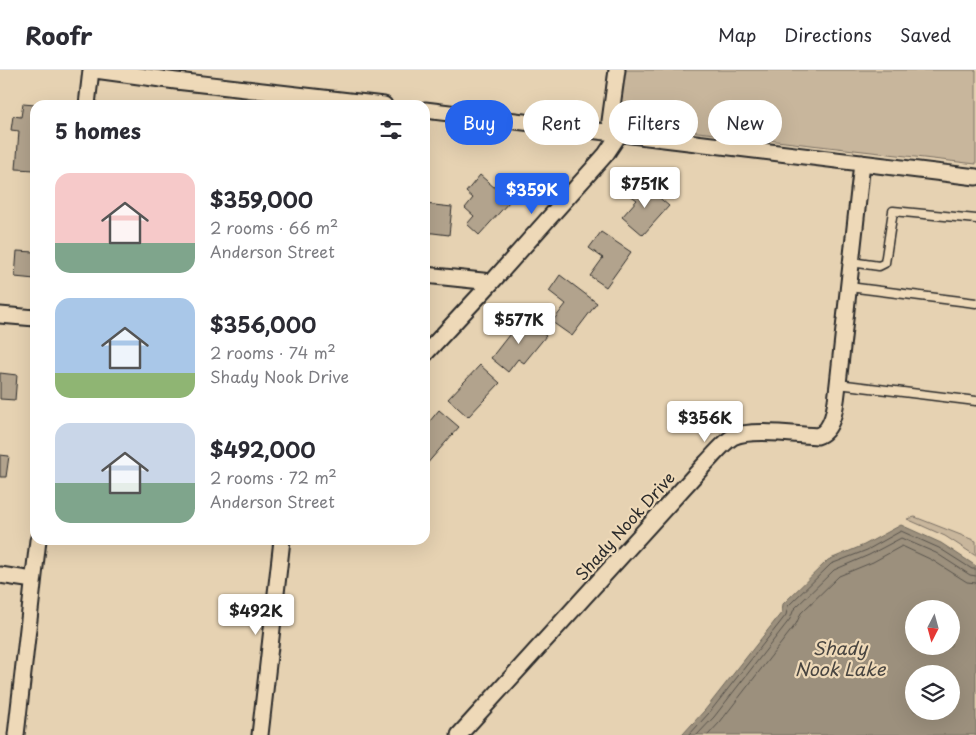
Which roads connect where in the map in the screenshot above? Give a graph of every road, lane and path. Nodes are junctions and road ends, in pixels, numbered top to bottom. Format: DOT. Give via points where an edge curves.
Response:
graph roads {
  1 [pos="93,70"];
  2 [pos="617,70"];
  3 [pos="88,100"];
  4 [pos="341,100"];
  5 [pos="613,100"];
  6 [pos="430,111"];
  7 [pos="609,132"];
  8 [pos="698,143"];
  9 [pos="612,145"];
  10 [pos="862,163"];
  11 [pos="976,177"];
  12 [pos="976,219"];
  13 [pos="851,262"];
  14 [pos="430,276"];
  15 [pos="492,282"];
  16 [pos="849,287"];
  17 [pos="976,303"];
  18 [pos="0,315"];
  19 [pos="30,318"];
  20 [pos="430,349"];
  21 [pos="838,384"];
  22 [pos="976,401"];
  23 [pos="37,545"];
  24 [pos="281,545"];
  25 [pos="0,575"];
  26 [pos="33,580"];
  27 [pos="16,735"];
  28 [pos="260,735"];
  29 [pos="459,735"];
  1 -- 3 [label="street"];
  1 -- 4 [label="street"];
  2 -- 5 [label="street"];
  6 -- 7 [label="street"];
  8 -- 10 [label="street"];
  9 -- 15 [label="street"];
  10 -- 11 [label="street"];
  10 -- 13 [label="street, Shady Nook Drive"];
  12 -- 13 [label="lane" via="893,211 885,263 879,266"];
  13 -- 16 [label="street, Shady Nook Drive"];
  14 -- 15 [label="street"];
  15 -- 20 [label="street"];
  16 -- 17 [label="lane"];
  16 -- 21 [label="street, Shady Nook Drive"];
  18 -- 19 [label="street"];
  21 -- 22 [label="lane"];
  21 -- 29 [label="street, Shady Nook Drive" via="834,413 823,434 756,433 731,438"];
  23 -- 26 [label="street"];
  24 -- 28 [label="street"];
  25 -- 26 [label="street"];
  26 -- 27 [label="street"];
}
